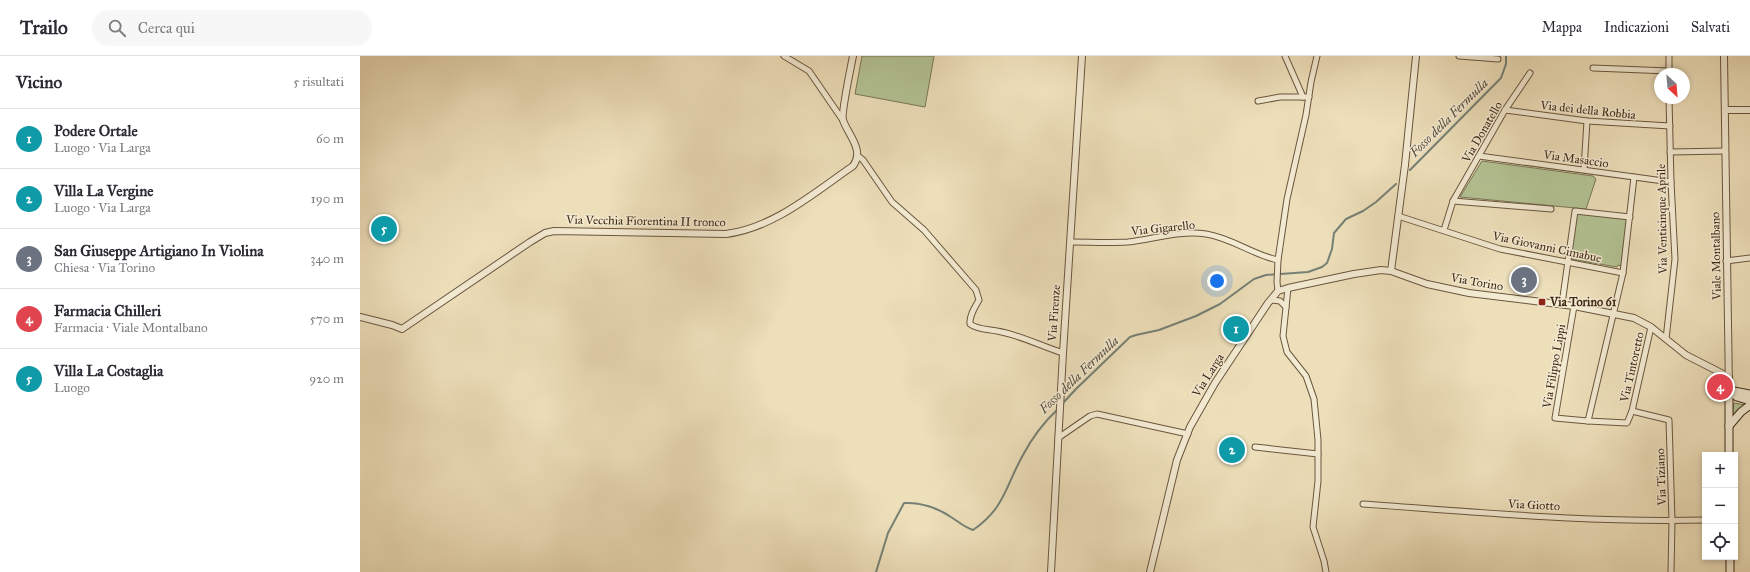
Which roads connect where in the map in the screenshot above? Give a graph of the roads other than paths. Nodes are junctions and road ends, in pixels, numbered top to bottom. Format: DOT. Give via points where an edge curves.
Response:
graph roads {
  1 [pos="784,56"];
  2 [pos="853,56"];
  3 [pos="1082,56"];
  4 [pos="1285,56"];
  5 [pos="1317,56"];
  6 [pos="1416,56"];
  7 [pos="1459,56"];
  8 [pos="1465,56"];
  9 [pos="1669,56"];
  10 [pos="1724,56"];
  11 [pos="1498,59"];
  12 [pos="1593,68"];
  13 [pos="1669,68"];
  14 [pos="1654,71"];
  15 [pos="1530,73"];
  16 [pos="1306,97"];
  17 [pos="1258,101"];
  18 [pos="1669,104"];
  19 [pos="1505,110"];
  20 [pos="1725,110"];
  21 [pos="1750,110"];
  22 [pos="842,119"];
  23 [pos="1588,121"];
  24 [pos="1670,126"];
  25 [pos="1725,151"];
  26 [pos="1670,152"];
  27 [pos="858,156"];
  28 [pos="1479,156"];
  29 [pos="1584,169"];
  30 [pos="1634,177"];
  31 [pos="1671,182"];
  32 [pos="1453,201"];
  33 [pos="1551,209"];
  34 [pos="1398,216"];
  35 [pos="1630,217"];
  36 [pos="1444,230"];
  37 [pos="1070,242"];
  38 [pos="1750,258"];
  39 [pos="1278,260"];
  40 [pos="1726,261"];
  41 [pos="1567,262"];
  42 [pos="1391,271"];
  43 [pos="1623,273"];
  44 [pos="1288,288"];
  45 [pos="1278,291"];
  46 [pos="1268,303"];
  47 [pos="1562,304"];
  48 [pos="1574,306"];
  49 [pos="1286,307"];
  50 [pos="1615,314"];
  51 [pos="361,319"];
  52 [pos="1651,328"];
  53 [pos="1666,339"];
  54 [pos="1063,353"];
  55 [pos="1729,377"];
  56 [pos="1729,390"];
  57 [pos="1750,394"];
  58 [pos="1750,401"];
  59 [pos="1750,405"];
  60 [pos="1632,411"];
  61 [pos="1588,421"];
  62 [pos="1729,426"];
  63 [pos="1188,434"];
  64 [pos="1058,438"];
  65 [pos="1255,447"];
  66 [pos="1729,452"];
  67 [pos="1318,454"];
  68 [pos="1363,504"];
  69 [pos="1702,520"];
  70 [pos="1672,521"];
  71 [pos="1730,560"];
  72 [pos="1050,572"];
  73 [pos="1150,572"];
  74 [pos="1326,572"];
  75 [pos="1671,572"];
  76 [pos="1730,572"];
  1 -- 22 [label="street" via="809,72"];
  2 -- 22 [label="street"];
  3 -- 37 [label="street, Via Firenze"];
  4 -- 16 [label="street"];
  5 -- 16 [label="street"];
  6 -- 34 [label="street"];
  7 -- 8 [label="street"];
  8 -- 11 [label="street"];
  9 -- 13 [label="street"];
  10 -- 20 [label="street, Viale Montalbano"];
  12 -- 14 [label="street"];
  15 -- 19 [label="street, Via Donatello"];
  16 -- 17 [label="street" via="1280,97"];
  16 -- 39 [label="street" via="1300,145 1287,199"];
  18 -- 24 [label="street, Via Venticinque Aprile"];
  19 -- 23 [label="street, Via dei della Robbia"];
  19 -- 28 [label="street, Via Donatello"];
  20 -- 21 [label="street"];
  20 -- 25 [label="street, Viale Montalbano"];
  22 -- 27 [label="street" via="857,148"];
  23 -- 24 [label="street, Via dei della Robbia"];
  23 -- 29 [label="street"];
  24 -- 26 [label="street, Via Venticinque Aprile"];
  25 -- 26 [label="street"];
  25 -- 40 [label="street, Viale Montalbano"];
  26 -- 31 [label="street, Via Venticinque Aprile"];
  27 -- 51 [label="street, Via Vecchia Fiorentina II tronco" via="853,166 808,197 776,217 746,230 726,234 554,231 545,233 402,329"];
  27 -- 54 [label="street" via="892,202 924,230 976,290 979,300 970,321 974,328 997,330"];
  28 -- 29 [label="street, Via Masaccio"];
  28 -- 32 [label="street, Via Donatello"];
  29 -- 30 [label="street, Via Masaccio"];
  30 -- 31 [label="street, Via Masaccio"];
  30 -- 35 [label="street"];
  31 -- 53 [label="street, Via Venticinque Aprile" via="1675,259"];
  32 -- 33 [label="street"];
  32 -- 36 [label="street, Via Donatello"];
  34 -- 36 [label="street, Via Giovanni Cimabue"];
  34 -- 42 [label="street"];
  35 -- 41 [label="street" via="1575,211"];
  35 -- 43 [label="street"];
  36 -- 41 [label="street, Via Giovanni Cimabue" via="1500,249"];
  37 -- 39 [label="street, Via Gigarello" via="1127,242 1189,232 1234,242"];
  37 -- 54 [label="street, Via Firenze"];
  38 -- 40 [label="street"];
  39 -- 45 [label="street"];
  40 -- 55 [label="street, Viale Montalbano"];
  41 -- 43 [label="street, Via Giovanni Cimabue"];
  41 -- 47 [label="street"];
  42 -- 44 [label="street, Via Torino" via="1354,274"];
  42 -- 47 [label="street, Via Torino" via="1428,284 1469,293"];
  43 -- 50 [label="street"];
  44 -- 45 [label="street, Via Torino"];
  44 -- 49 [label="street"];
  45 -- 46 [label="street, Via Larga"];
  46 -- 49 [label="street" via="1276,300"];
  46 -- 63 [label="street, Via Larga" via="1215,383"];
  47 -- 48 [label="street, Via Torino"];
  48 -- 50 [label="street, Via Torino"];
  48 -- 61 [label="street, Via Filippo Lippi" via="1555,418"];
  49 -- 67 [label="street" via="1284,345 1306,376 1314,399"];
  50 -- 52 [label="street, Via Torino" via="1634,318"];
  50 -- 61 [label="street"];
  52 -- 53 [label="street, Via Torino"];
  52 -- 60 [label="street, Via Tintoretto"];
  53 -- 55 [label="street, Via Torino" via="1690,358"];
  54 -- 64 [label="street, Via Firenze"];
  55 -- 56 [label="street, Viale Montalbano"];
  56 -- 57 [label="main road"];
  56 -- 58 [label="main road" via="1738,397"];
  56 -- 62 [label="main road, Viale Montalbano"];
  59 -- 62 [label="main road"];
  60 -- 61 [label="street, Via Filippo Lippi" via="1627,423"];
  60 -- 70 [label="street, Via Tiziano" via="1669,420"];
  62 -- 66 [label="main road, Viale Montalbano"];
  63 -- 64 [label="street" via="1097,414"];
  63 -- 73 [label="street, Via Larga" via="1177,460"];
  64 -- 72 [label="street, Via Firenze"];
  65 -- 67 [label="street"];
  67 -- 74 [label="street" via="1313,527"];
  68 -- 70 [label="street, Via Giotto" via="1532,516"];
  69 -- 70 [label="street, Via Giotto"];
  70 -- 75 [label="street, Via Tiziano"];
  71 -- 76 [label="main road"];
}
